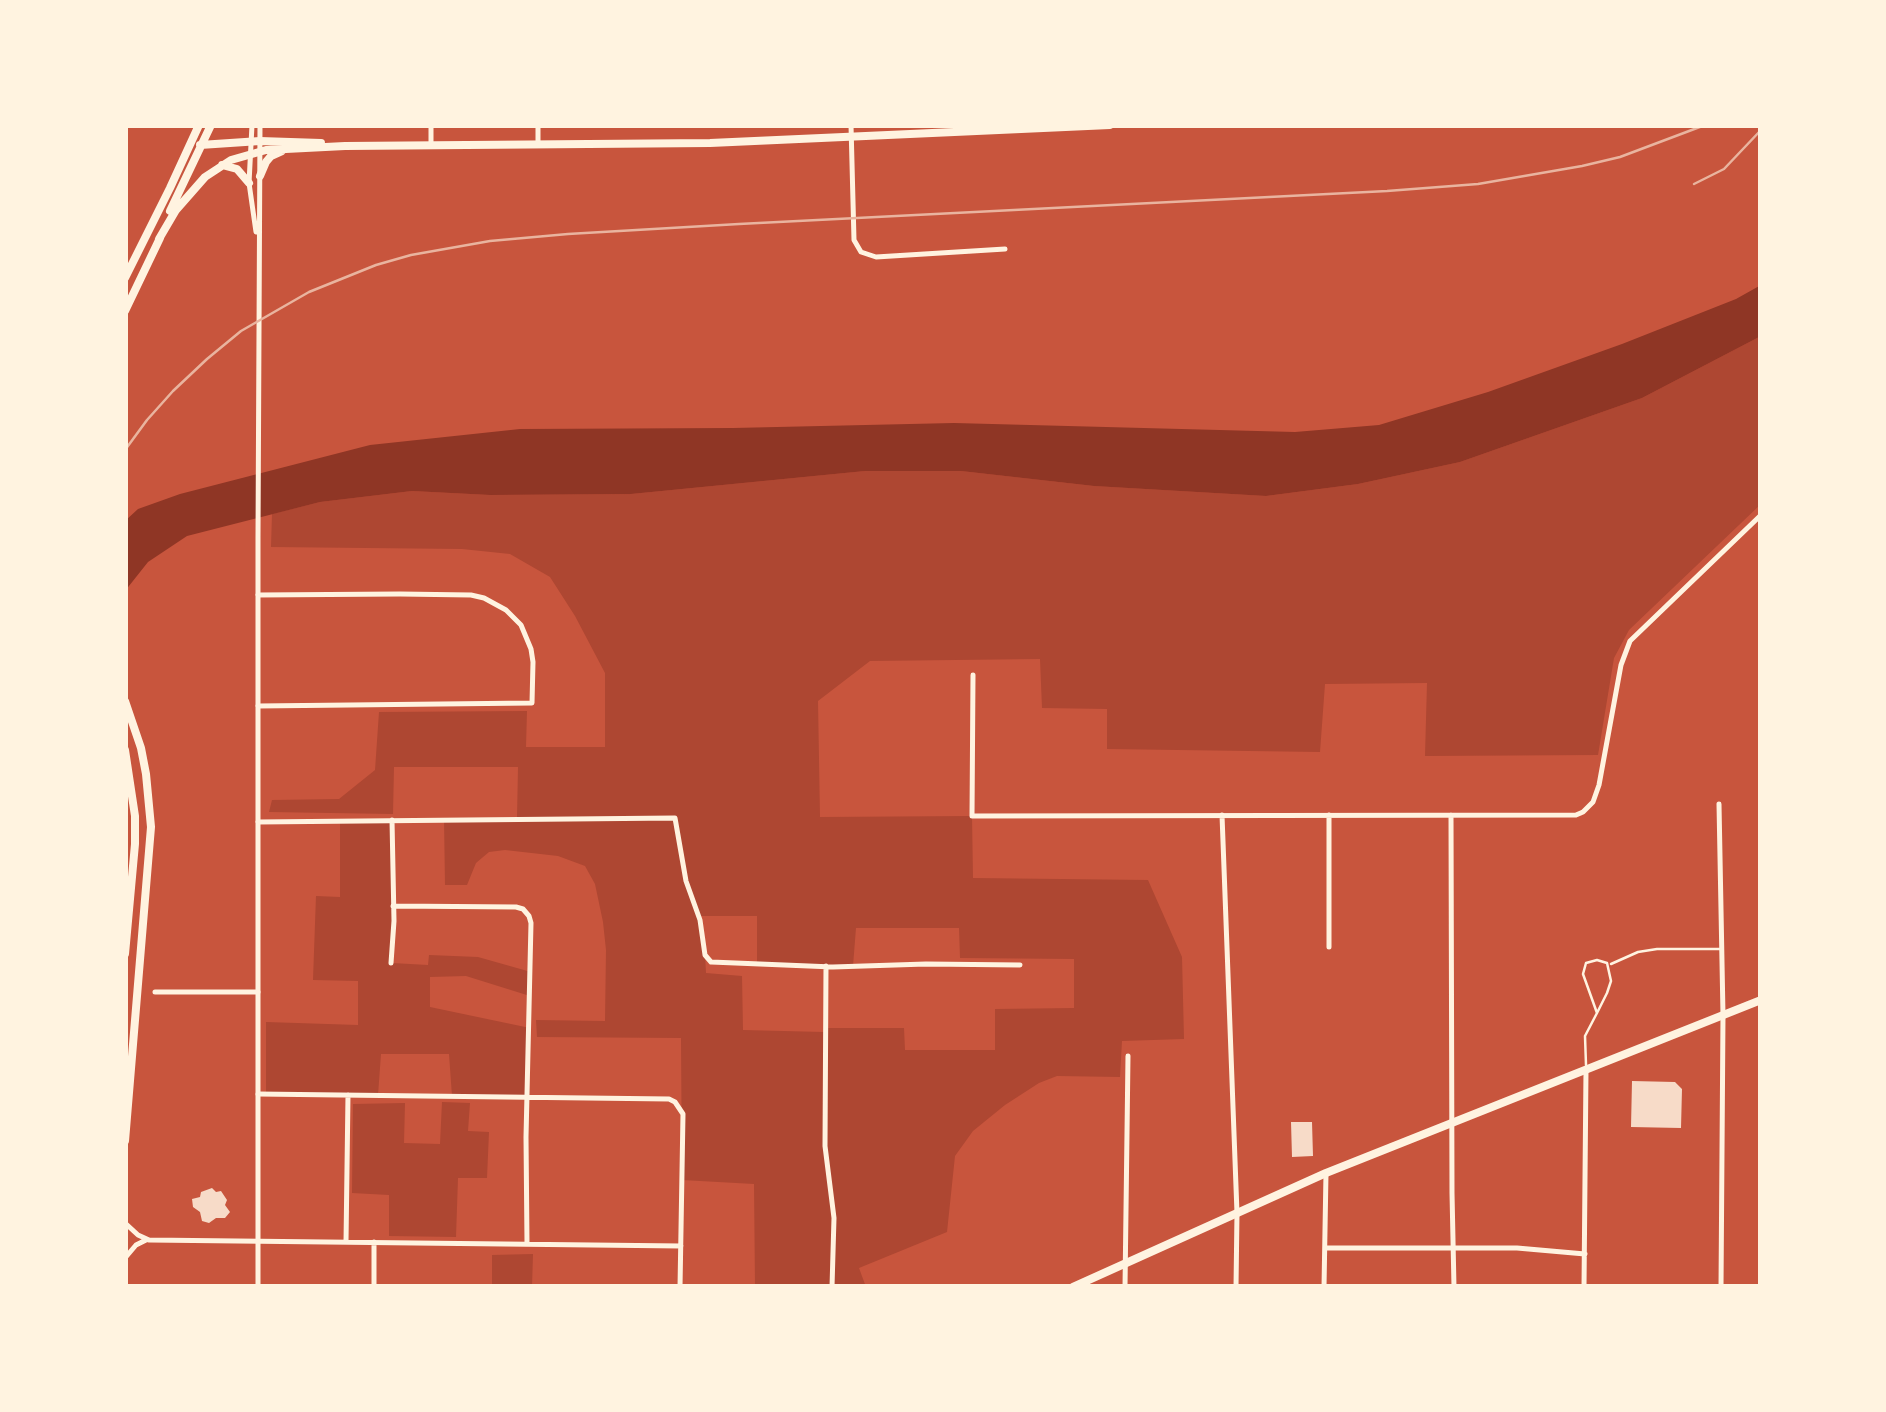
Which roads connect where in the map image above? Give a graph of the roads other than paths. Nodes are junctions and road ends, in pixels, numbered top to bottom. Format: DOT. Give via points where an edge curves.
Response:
graph roads {
  1 [pos="198,125"];
  2 [pos="211,125"];
  3 [pos="252,125"];
  4 [pos="260,125"];
  5 [pos="431,125"];
  6 [pos="538,125"];
  7 [pos="851,125"];
  8 [pos="1110,125"];
  9 [pos="933,130"];
  10 [pos="851,138"];
  11 [pos="202,144"];
  12 [pos="538,145"];
  13 [pos="189,146"];
  14 [pos="346,146"];
  15 [pos="431,146"];
  16 [pos="255,147"];
  17 [pos="287,149"];
  18 [pos="222,165"];
  19 [pos="260,176"];
  20 [pos="249,183"];
  21 [pos="159,239"];
  22 [pos="258,245"];
  23 [pos="1005,248"];
  24 [pos="125,278"];
  25 [pos="125,310"];
  26 [pos="1761,514"];
  27 [pos="258,595"];
  28 [pos="973,675"];
  29 [pos="125,701"];
  30 [pos="258,706"];
  31 [pos="125,750"];
  32 [pos="1719,804"];
  33 [pos="1222,814"];
  34 [pos="1329,815"];
  35 [pos="1451,815"];
  36 [pos="392,820"];
  37 [pos="258,822"];
  38 [pos="393,906"];
  39 [pos="1329,947"];
  40 [pos="1722,949"];
  41 [pos="125,954"];
  42 [pos="392,964"];
  43 [pos="1020,964"];
  44 [pos="826,966"];
  45 [pos="1608,966"];
  46 [pos="154,992"];
  47 [pos="258,992"];
  48 [pos="1761,1000"];
  49 [pos="1597,1012"];
  50 [pos="1722,1016"];
  51 [pos="1128,1056"];
  52 [pos="1586,1070"];
  53 [pos="258,1094"];
  54 [pos="348,1095"];
  55 [pos="528,1098"];
  56 [pos="1453,1123"];
  57 [pos="125,1141"];
  58 [pos="1326,1174"];
  59 [pos="1237,1213"];
  60 [pos="125,1223"];
  61 [pos="149,1240"];
  62 [pos="258,1241"];
  63 [pos="346,1242"];
  64 [pos="374,1242"];
  65 [pos="527,1244"];
  66 [pos="681,1246"];
  67 [pos="1325,1248"];
  68 [pos="1454,1249"];
  69 [pos="1585,1254"];
  70 [pos="125,1258"];
  71 [pos="1125,1264"];
  72 [pos="258,1287"];
  73 [pos="374,1287"];
  74 [pos="680,1287"];
  75 [pos="832,1287"];
  76 [pos="1072,1287"];
  77 [pos="1125,1287"];
  78 [pos="1236,1287"];
  79 [pos="1324,1287"];
  80 [pos="1454,1287"];
  81 [pos="1584,1287"];
  82 [pos="1721,1287"];
  1 -- 13 [label="main road"];
  2 -- 11 [label="main road"];
  3 -- 16 [label="street"];
  4 -- 16 [label="street"];
  5 -- 15 [label="street"];
  6 -- 12 [label="street"];
  7 -- 10 [label="street"];
  8 -- 9 [label="main road"];
  9 -- 10 [label="main road"];
  10 -- 12 [label="main road"];
  10 -- 23 [label="street" via="854,240 862,252 876,257"];
  11 -- 13 [label="main road"];
  11 -- 16 [label="main road"];
  11 -- 21 [label="main road"];
  12 -- 15 [label="main road"];
  13 -- 24 [label="main road"];
  14 -- 15 [label="main road"];
  14 -- 16 [label="main road" via="290,141"];
  14 -- 17 [label="main road"];
  16 -- 17 [label="main road"];
  16 -- 18 [label="main road"];
  16 -- 19 [label="street"];
  16 -- 20 [label="street"];
  17 -- 19 [label="main road" via="271,156"];
  18 -- 20 [label="main road"];
  18 -- 21 [label="main road" via="185,197"];
  19 -- 22 [label="street"];
  20 -- 22 [label="street"];
  21 -- 25 [label="main road"];
  22 -- 27 [label="street"];
  26 -- 35 [label="street" via="1630,641 1599,785 1583,812"];
  27 -- 30 [label="street"];
  27 -- 30 [label="street" via="484,598 521,625 533,662 532,703"];
  28 -- 33 [label="street" via="972,816"];
  29 -- 57 [label="main road" via="141,748 151,827"];
  30 -- 37 [label="street"];
  31 -- 41 [label="main road" via="135,816"];
  32 -- 40 [label="street"];
  33 -- 34 [label="street"];
  33 -- 59 [label="street"];
  34 -- 35 [label="street"];
  34 -- 39 [label="street"];
  35 -- 56 [label="street"];
  36 -- 37 [label="street"];
  36 -- 38 [label="street"];
  36 -- 44 [label="street" via="675,818 707,958"];
  37 -- 47 [label="street"];
  38 -- 42 [label="street"];
  38 -- 55 [label="street" via="526,912"];
  40 -- 45 [label="lane" via="1657,949"];
  40 -- 50 [label="street"];
  43 -- 44 [label="street"];
  44 -- 75 [label="street"];
  45 -- 49 [label="lane" via="1608,991"];
  45 -- 49 [label="lane" via="1590,960 1584,968"];
  46 -- 47 [label="street"];
  47 -- 53 [label="street"];
  48 -- 50 [label="main road"];
  49 -- 52 [label="lane" via="1585,1036"];
  50 -- 52 [label="main road"];
  50 -- 82 [label="street"];
  51 -- 71 [label="street"];
  52 -- 56 [label="main road"];
  52 -- 69 [label="street"];
  53 -- 54 [label="street"];
  53 -- 62 [label="street"];
  54 -- 55 [label="street"];
  54 -- 63 [label="street"];
  55 -- 65 [label="street"];
  55 -- 66 [label="street" via="678,1104"];
  56 -- 58 [label="main road"];
  56 -- 68 [label="street"];
  58 -- 59 [label="main road"];
  58 -- 67 [label="street"];
  59 -- 71 [label="main road"];
  59 -- 78 [label="street"];
  60 -- 61 [label="street"];
  61 -- 62 [label="street"];
  61 -- 70 [label="street"];
  62 -- 63 [label="street"];
  62 -- 72 [label="street"];
  63 -- 64 [label="street"];
  64 -- 65 [label="street"];
  64 -- 73 [label="street"];
  65 -- 66 [label="street"];
  66 -- 74 [label="street"];
  67 -- 68 [label="street"];
  67 -- 79 [label="street"];
  68 -- 69 [label="street"];
  68 -- 80 [label="street"];
  69 -- 81 [label="street"];
  71 -- 76 [label="main road"];
  71 -- 77 [label="street"];
}
